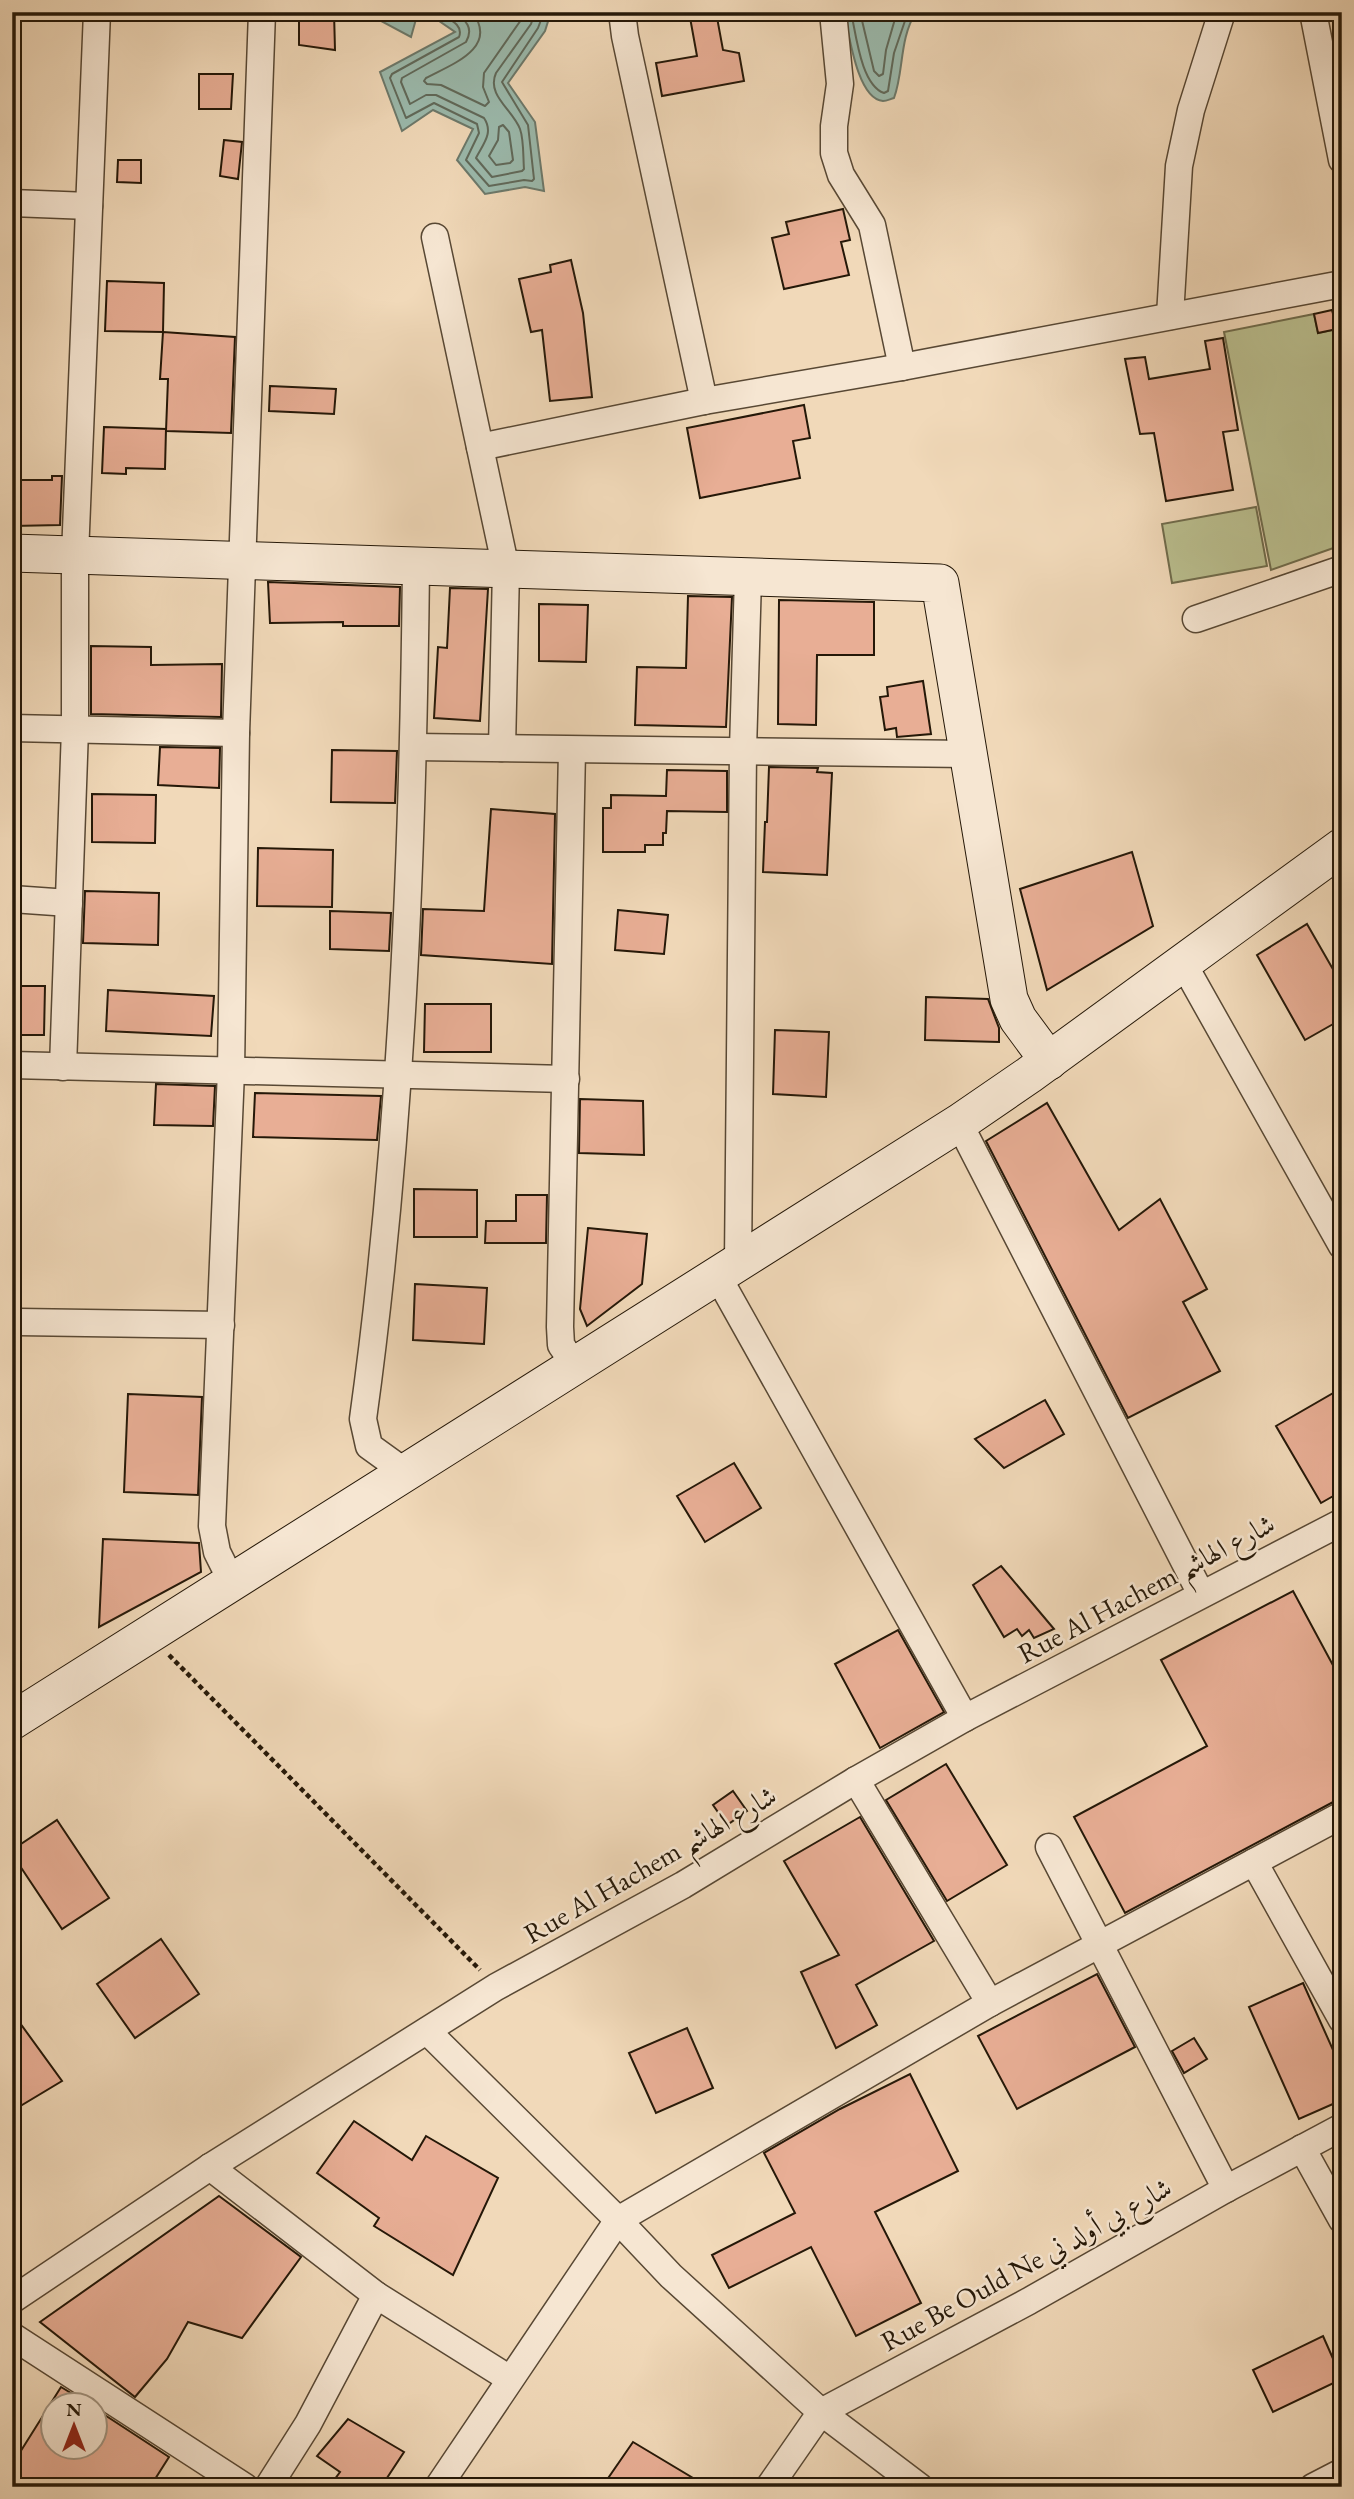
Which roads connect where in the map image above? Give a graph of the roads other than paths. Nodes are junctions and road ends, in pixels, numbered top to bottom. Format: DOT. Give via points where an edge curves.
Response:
graph roads {
  1 [pos="97,12"];
  2 [pos="262,12"];
  3 [pos="622,12"];
  4 [pos="833,12"];
  5 [pos="1222,12"];
  6 [pos="1313,12"];
  7 [pos="1342,160"];
  8 [pos="12,203"];
  9 [pos="89,206"];
  10 [pos="435,237"];
  11 [pos="1342,284"];
  12 [pos="1170,316"];
  13 [pos="902,367"];
  14 [pos="704,401"];
  15 [pos="480,447"];
  16 [pos="12,553"];
  17 [pos="75,555"];
  18 [pos="243,561"];
  19 [pos="416,566"];
  20 [pos="506,569"];
  21 [pos="1342,569"];
  22 [pos="748,577"];
  23 [pos="1196,619"];
  24 [pos="12,728"];
  25 [pos="75,729"];
  26 [pos="236,733"];
  27 [pos="414,747"];
  28 [pos="502,748"];
  29 [pos="572,750"];
  30 [pos="743,750"];
  31 [pos="968,754"];
  32 [pos="1342,847"];
  33 [pos="12,899"];
  34 [pos="69,903"];
  35 [pos="1184,963"];
  36 [pos="1049,1061"];
  37 [pos="12,1065"];
  38 [pos="63,1067"];
  39 [pos="231,1071"];
  40 [pos="399,1075"];
  41 [pos="566,1079"];
  42 [pos="959,1123"];
  43 [pos="1342,1247"];
  44 [pos="727,1269"];
  45 [pos="19,1322"];
  46 [pos="221,1325"];
  47 [pos="575,1365"];
  48 [pos="405,1472"];
  49 [pos="1342,1522"];
  50 [pos="232,1582"];
  51 [pos="1201,1594"];
  52 [pos="965,1718"];
  53 [pos="12,1721"];
  54 [pos="856,1780"];
  55 [pos="1342,1815"];
  56 [pos="1049,1847"];
  57 [pos="1254,1863"];
  58 [pos="1100,1946"];
  59 [pos="990,2003"];
  60 [pos="1342,2020"];
  61 [pos="426,2031"];
  62 [pos="1342,2127"];
  63 [pos="1302,2148"];
  64 [pos="210,2167"];
  65 [pos="1226,2189"];
  66 [pos="618,2220"];
  67 [pos="1342,2220"];
  68 [pos="376,2295"];
  69 [pos="12,2300"];
  70 [pos="12,2336"];
  71 [pos="510,2379"];
  72 [pos="821,2412"];
  73 [pos="1342,2472"];
  74 [pos="245,2487"];
  75 [pos="268,2487"];
  76 [pos="438,2487"];
  77 [pos="769,2487"];
  78 [pos="920,2487"];
  79 [pos="1313,2487"];
  1 -- 9 [label="street"];
  2 -- 18 [label="street"];
  3 -- 14 [label="street"];
  4 -- 13 [label="street" via="840,84 834,153 841,175 872,225"];
  5 -- 12 [label="street" via="1178,166"];
  6 -- 7 [label="street"];
  8 -- 9 [label="street"];
  9 -- 17 [label="street"];
  10 -- 15 [label="street"];
  11 -- 12 [label="street"];
  12 -- 13 [label="street"];
  13 -- 14 [label="street"];
  14 -- 15 [label="street"];
  15 -- 20 [label="street"];
  16 -- 17 [label="street"];
  17 -- 18 [label="street"];
  17 -- 25 [label="street"];
  18 -- 19 [label="street"];
  18 -- 26 [label="street"];
  19 -- 20 [label="street"];
  19 -- 27 [label="street"];
  20 -- 22 [label="street"];
  20 -- 28 [label="street"];
  21 -- 23 [label="street"];
  22 -- 30 [label="street"];
  22 -- 31 [label="street" via="940,583"];
  24 -- 25 [label="street"];
  25 -- 26 [label="street"];
  25 -- 34 [label="street"];
  26 -- 39 [label="street"];
  27 -- 28 [label="street"];
  27 -- 40 [label="street"];
  28 -- 29 [label="street"];
  29 -- 30 [label="street"];
  29 -- 41 [label="street"];
  30 -- 31 [label="street"];
  30 -- 44 [label="street"];
  31 -- 36 [label="street" via="1009,999"];
  32 -- 35 [label="street"];
  33 -- 34 [label="street"];
  34 -- 38 [label="street"];
  35 -- 36 [label="street"];
  35 -- 43 [label="street"];
  36 -- 42 [label="street"];
  37 -- 38 [label="street"];
  38 -- 39 [label="street"];
  39 -- 40 [label="street"];
  39 -- 46 [label="street"];
  40 -- 41 [label="street"];
  40 -- 48 [label="street" via="363,1419 369,1446"];
  41 -- 47 [label="street" via="560,1327 561,1345"];
  42 -- 44 [label="street"];
  42 -- 51 [label="street"];
  44 -- 47 [label="street"];
  44 -- 52 [label="street"];
  45 -- 46 [label="street"];
  46 -- 50 [label="street" via="212,1526 217,1552"];
  47 -- 48 [label="street"];
  48 -- 50 [label="street"];
  49 -- 51 [label="street, Rue Al Hachem شارع الهاشم"];
  50 -- 53 [label="street"];
  51 -- 52 [label="street, Rue Al Hachem شارع الهاشم"];
  52 -- 54 [label="street, Rue Al Hachem شارع الهاشم"];
  54 -- 59 [label="street"];
  54 -- 61 [label="street, Rue Al Hachem شارع الهاشم"];
  55 -- 57 [label="street"];
  56 -- 58 [label="street"];
  57 -- 58 [label="street"];
  57 -- 60 [label="street"];
  58 -- 59 [label="street"];
  58 -- 65 [label="street"];
  59 -- 66 [label="street"];
  61 -- 64 [label="street, Rue Al Hachem شارع الهاشم"];
  61 -- 66 [label="street"];
  62 -- 63 [label="street, Rue Be Ould Ne شارع بي أولد ني"];
  63 -- 65 [label="street, Rue Be Ould Ne شارع بي أولد ني"];
  63 -- 67 [label="street"];
  64 -- 68 [label="street"];
  64 -- 69 [label="street, Rue Al Hachem شارع الهاشم"];
  65 -- 72 [label="street, Rue Be Ould Ne شارع بي أولد ني"];
  66 -- 71 [label="street"];
  66 -- 72 [label="street" via="671,2276"];
  68 -- 71 [label="street"];
  68 -- 75 [label="street" via="308,2424"];
  70 -- 74 [label="street"];
  71 -- 76 [label="street"];
  72 -- 77 [label="street, Rue Be Ould Ne شارع بي أولد ني"];
  72 -- 78 [label="street"];
  73 -- 79 [label="street"];
}
